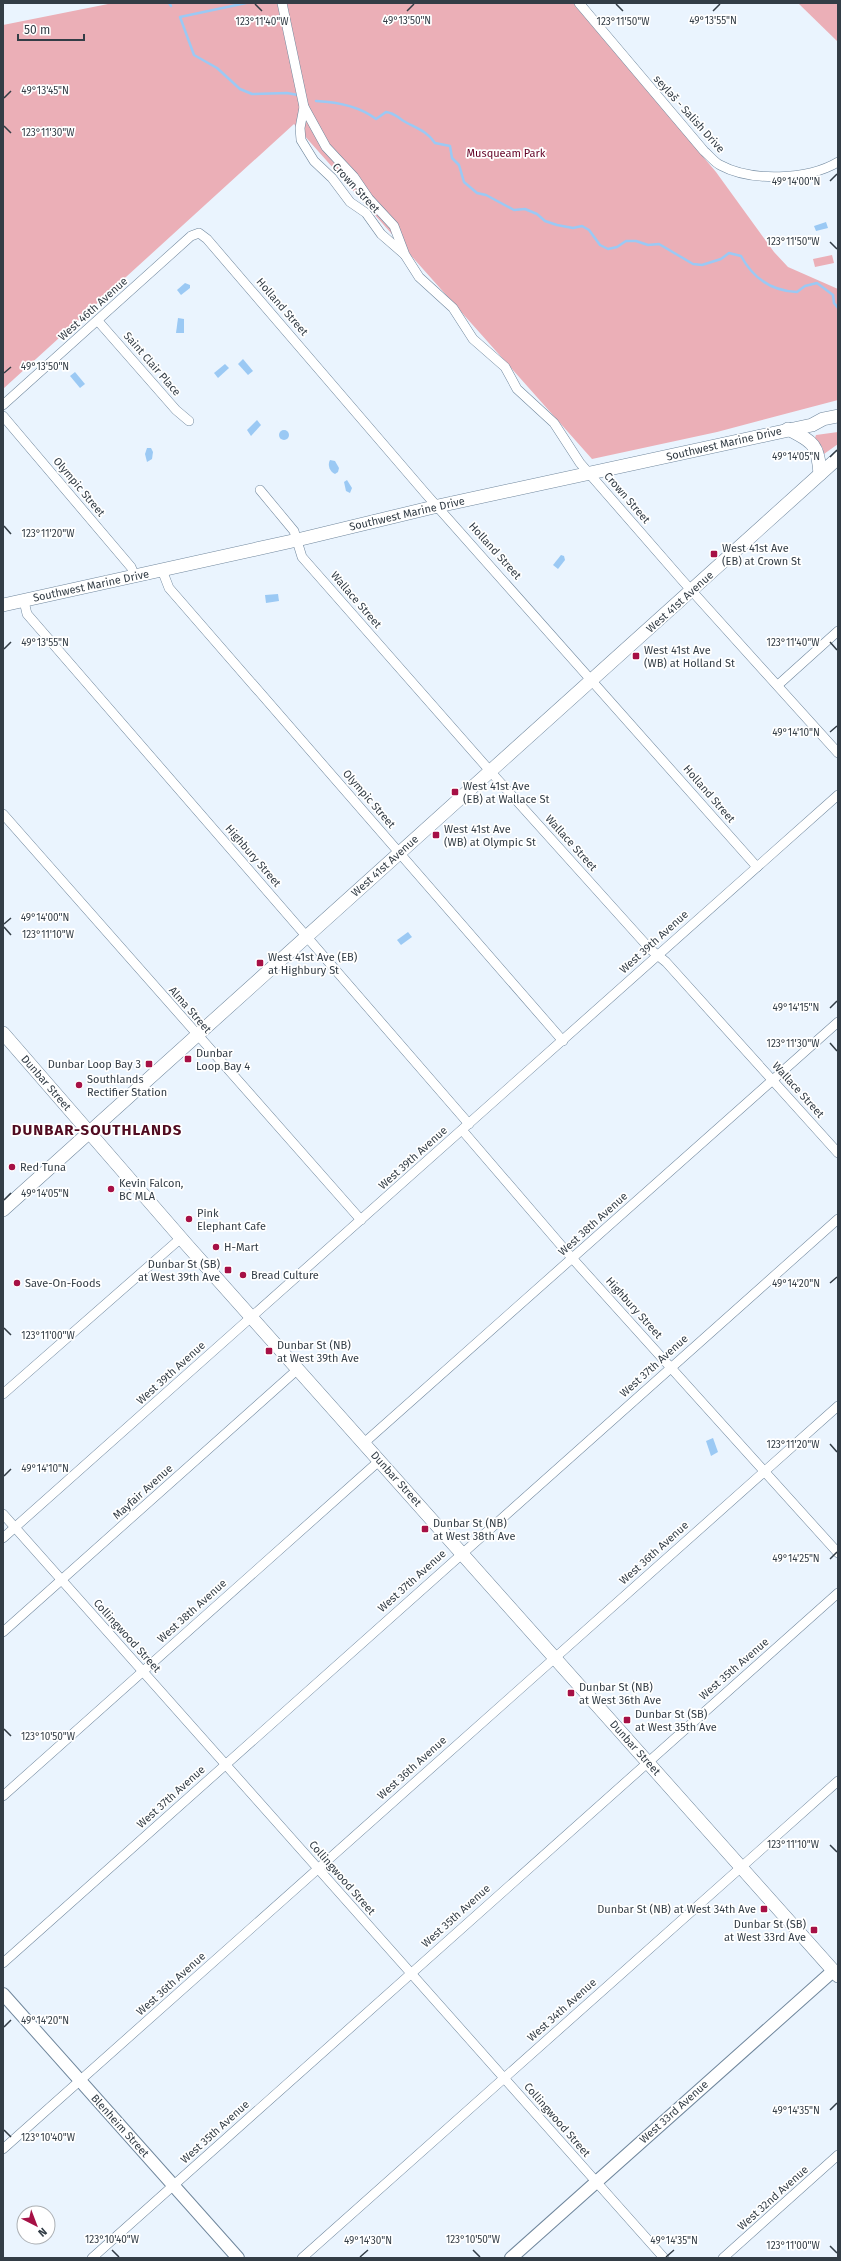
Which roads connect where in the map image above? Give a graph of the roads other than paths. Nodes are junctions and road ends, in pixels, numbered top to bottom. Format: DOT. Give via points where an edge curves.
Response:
graph roads {
  1 [pos="282,3"];
  2 [pos="579,3"];
  3 [pos="304,107"];
  4 [pos="838,162"];
  5 [pos="199,233"];
  6 [pos="405,255"];
  7 [pos="98,321"];
  8 [pos="3,405"];
  9 [pos="3,416"];
  10 [pos="838,416"];
  11 [pos="189,421"];
  12 [pos="812,425"];
  13 [pos="838,426"];
  14 [pos="788,429"];
  15 [pos="838,458"];
  16 [pos="820,474"];
  17 [pos="590,475"];
  18 [pos="260,490"];
  19 [pos="438,506"];
  20 [pos="297,540"];
  21 [pos="162,570"];
  22 [pos="135,576"];
  23 [pos="692,591"];
  24 [pos="24,601"];
  25 [pos="3,605"];
  26 [pos="838,631"];
  27 [pos="593,680"];
  28 [pos="778,685"];
  29 [pos="838,753"];
  30 [pos="491,772"];
  31 [pos="838,795"];
  32 [pos="3,814"];
  33 [pos="399,853"];
  34 [pos="757,867"];
  35 [pos="307,937"];
  36 [pos="658,955"];
  37 [pos="838,1022"];
  38 [pos="3,1033"];
  39 [pos="196,1036"];
  40 [pos="563,1041"];
  41 [pos="773,1080"];
  42 [pos="466,1127"];
  43 [pos="89,1133"];
  44 [pos="838,1153"];
  45 [pos="3,1210"];
  46 [pos="838,1219"];
  47 [pos="361,1220"];
  48 [pos="181,1238"];
  49 [pos="572,1258"];
  50 [pos="252,1318"];
  51 [pos="671,1367"];
  52 [pos="298,1369"];
  53 [pos="3,1394"];
  54 [pos="838,1406"];
  55 [pos="364,1443"];
  56 [pos="380,1461"];
  57 [pos="764,1471"];
  58 [pos="3,1514"];
  59 [pos="15,1528"];
  60 [pos="3,1538"];
  61 [pos="462,1553"];
  62 [pos="838,1553"];
  63 [pos="61,1581"];
  64 [pos="838,1593"];
  65 [pos="3,1632"];
  66 [pos="555,1658"];
  67 [pos="143,1672"];
  68 [pos="647,1762"];
  69 [pos="226,1764"];
  70 [pos="838,1781"];
  71 [pos="3,1796"];
  72 [pos="741,1867"];
  73 [pos="318,1869"];
  74 [pos="3,1963"];
  75 [pos="836,1971"];
  76 [pos="410,1974"];
  77 [pos="3,1994"];
  78 [pos="504,2078"];
  79 [pos="80,2081"];
  80 [pos="3,2149"];
  81 [pos="838,2155"];
  82 [pos="596,2182"];
  83 [pos="173,2185"];
  84 [pos="92,2258"];
  85 [pos="238,2258"];
  86 [pos="302,2258"];
  87 [pos="510,2258"];
  88 [pos="664,2258"];
  89 [pos="723,2258"];
  1 -- 3 [label="street, Crown Street"];
  2 -- 4 [label="street, seyləš - Salish Drive" via="704,151 720,165 752,175 774,177 801,175 830,167"];
  3 -- 6 [label="street, Crown Street" via="326,147 394,226"];
  3 -- 6 [label="street, Crown Street" via="300,128 301,140 314,161 332,178 350,202 366,214 381,234"];
  5 -- 7 [label="street, West 46th Avenue" via="191,236"];
  5 -- 19 [label="street, Holland Street" via="207,239"];
  6 -- 17 [label="street, Crown Street" via="424,282 453,308 473,339 505,367 517,389 554,423 573,454"];
  7 -- 8 [label="street, West 46th Avenue"];
  7 -- 11 [label="street, Saint Clair Place" via="176,410"];
  9 -- 22 [label="street, Olympic Street" via="131,567"];
  10 -- 12 [label="main road, Southwest Marine Drive" via="823,419"];
  12 -- 13 [label="main road, Southwest Marine Drive"];
  12 -- 14 [label="main road, Southwest Marine Drive"];
  14 -- 16 [label="main road" via="815,446 819,457"];
  14 -- 17 [label="main road, Southwest Marine Drive"];
  15 -- 16 [label="main road, West 41st Avenue"];
  16 -- 23 [label="main road, West 41st Avenue"];
  17 -- 19 [label="main road, Southwest Marine Drive"];
  17 -- 23 [label="street, Crown Street"];
  18 -- 20 [label="street, Wallace Street" via="294,531"];
  19 -- 20 [label="main road, Southwest Marine Drive"];
  19 -- 27 [label="street, Holland Street"];
  20 -- 21 [label="main road, Southwest Marine Drive"];
  20 -- 30 [label="street, Wallace Street" via="302,556"];
  21 -- 22 [label="main road, Southwest Marine Drive"];
  21 -- 33 [label="street, Olympic Street" via="169,588"];
  22 -- 24 [label="main road, Southwest Marine Drive"];
  23 -- 27 [label="main road, West 41st Avenue"];
  23 -- 28 [label="street, Crown Street"];
  24 -- 25 [label="main road, Southwest Marine Drive"];
  24 -- 35 [label="street, Highbury Street" via="27,614"];
  26 -- 28 [label="street"];
  27 -- 30 [label="main road, West 41st Avenue"];
  27 -- 34 [label="street, Holland Street"];
  28 -- 29 [label="street, Crown Street"];
  30 -- 33 [label="main road, West 41st Avenue"];
  30 -- 36 [label="street, Wallace Street"];
  31 -- 34 [label="street, West 39th Avenue"];
  32 -- 39 [label="street, Alma Street"];
  33 -- 35 [label="main road, West 41st Avenue"];
  33 -- 40 [label="street, Olympic Street"];
  34 -- 36 [label="street, West 39th Avenue"];
  35 -- 39 [label="main road, West 41st Avenue"];
  35 -- 42 [label="street, Highbury Street"];
  36 -- 40 [label="street, West 39th Avenue"];
  36 -- 41 [label="street, Wallace Street"];
  37 -- 41 [label="street, West 38th Avenue"];
  38 -- 43 [label="main road, Dunbar Street"];
  39 -- 43 [label="main road, West 41st Avenue"];
  39 -- 47 [label="street, Alma Street"];
  40 -- 42 [label="street, West 39th Avenue"];
  41 -- 44 [label="street, Wallace Street"];
  41 -- 49 [label="street, West 38th Avenue"];
  42 -- 47 [label="street, West 39th Avenue"];
  42 -- 49 [label="street, Highbury Street"];
  43 -- 45 [label="main road, West 41st Avenue"];
  43 -- 48 [label="main road, Dunbar Street"];
  46 -- 51 [label="street, West 37th Avenue"];
  47 -- 50 [label="street, West 39th Avenue"];
  48 -- 50 [label="main road, Dunbar Street"];
  48 -- 53 [label="street"];
  49 -- 51 [label="street, Highbury Street"];
  49 -- 55 [label="street, West 38th Avenue"];
  50 -- 52 [label="main road, Dunbar Street"];
  50 -- 59 [label="street, West 39th Avenue"];
  51 -- 57 [label="street, Highbury Street"];
  51 -- 61 [label="street, West 37th Avenue"];
  52 -- 55 [label="main road, Dunbar Street"];
  52 -- 63 [label="street, Mayfair Avenue"];
  54 -- 57 [label="street, West 36th Avenue"];
  55 -- 56 [label="main road, Dunbar Street"];
  56 -- 61 [label="main road, Dunbar Street"];
  56 -- 67 [label="street, West 38th Avenue"];
  57 -- 62 [label="street, Highbury Street"];
  57 -- 66 [label="street, West 36th Avenue"];
  58 -- 59 [label="street, Collingwood Street"];
  59 -- 60 [label="street, West 39th Avenue"];
  59 -- 63 [label="street, Collingwood Street"];
  61 -- 66 [label="main road, Dunbar Street"];
  61 -- 69 [label="street, West 37th Avenue"];
  63 -- 65 [label="street, Mayfair Avenue"];
  63 -- 67 [label="street, Collingwood Street"];
  64 -- 68 [label="street, West 35th Avenue"];
  66 -- 68 [label="main road, Dunbar Street"];
  66 -- 73 [label="street, West 36th Avenue"];
  67 -- 69 [label="street, Collingwood Street"];
  67 -- 71 [label="street, West 38th Avenue"];
  68 -- 72 [label="main road, Dunbar Street"];
  68 -- 76 [label="street, West 35th Avenue"];
  69 -- 73 [label="street, Collingwood Street"];
  69 -- 74 [label="street, West 37th Avenue"];
  70 -- 72 [label="street, West 34th Avenue"];
  72 -- 75 [label="main road, Dunbar Street"];
  72 -- 78 [label="street, West 34th Avenue"];
  73 -- 76 [label="street, Collingwood Street"];
  73 -- 79 [label="street, West 36th Avenue"];
  75 -- 82 [label="street, West 33rd Avenue"];
  76 -- 78 [label="street, Collingwood Street"];
  76 -- 83 [label="street, West 35th Avenue"];
  77 -- 79 [label="street, Blenheim Street"];
  78 -- 82 [label="street, Collingwood Street"];
  78 -- 86 [label="street, West 34th Avenue"];
  79 -- 80 [label="street, West 36th Avenue"];
  79 -- 83 [label="street, Blenheim Street"];
  81 -- 89 [label="street, West 32nd Avenue"];
  82 -- 87 [label="street, West 33rd Avenue"];
  82 -- 88 [label="street, Collingwood Street"];
  83 -- 84 [label="street, West 35th Avenue"];
  83 -- 85 [label="street, Blenheim Street"];
}
